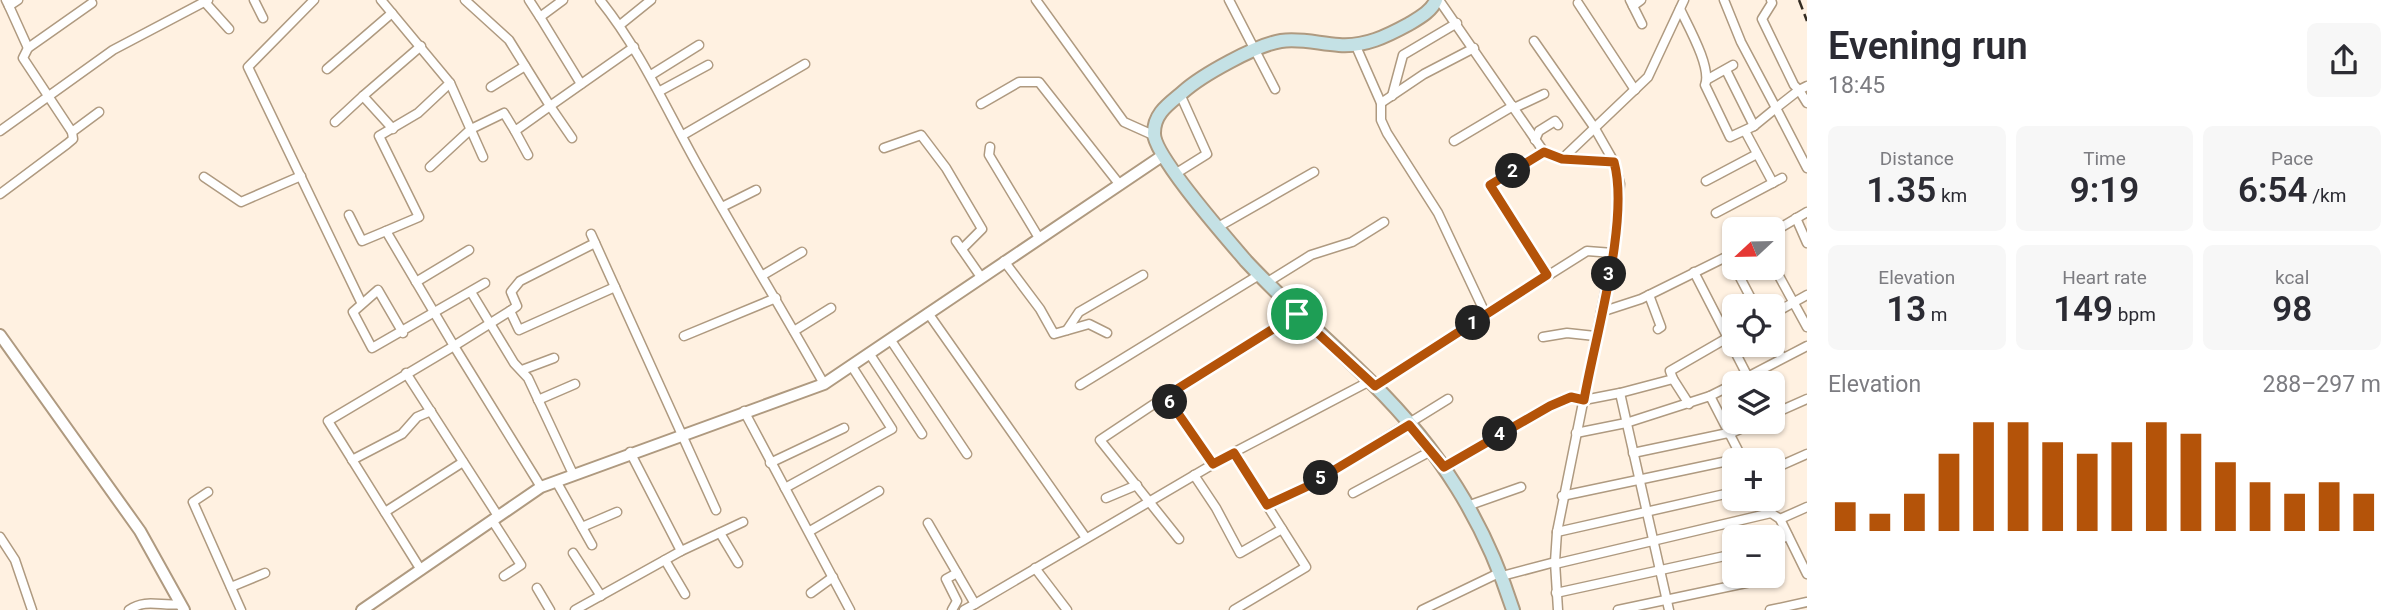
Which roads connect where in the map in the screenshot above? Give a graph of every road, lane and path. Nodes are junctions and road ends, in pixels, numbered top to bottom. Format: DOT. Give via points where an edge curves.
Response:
graph roads {
  1 [pos="18,0"];
  2 [pos="254,0"];
  3 [pos="314,0"];
  4 [pos="381,0"];
  5 [pos="465,0"];
  6 [pos="529,0"];
  7 [pos="563,0"];
  8 [pos="600,0"];
  9 [pos="651,0"];
  10 [pos="1036,0"];
  11 [pos="1229,0"];
  12 [pos="1438,0"];
  13 [pos="1641,0"];
  14 [pos="1724,0"];
  15 [pos="1771,0"];
  16 [pos="205,1"];
  17 [pos="8,3"];
  18 [pos="92,3"];
  19 [pos="1578,3"];
  20 [pos="1632,3"];
  21 [pos="1682,4"];
  22 [pos="392,13"];
  23 [pos="540,17"];
  24 [pos="263,18"];
  25 [pos="1457,23"];
  26 [pos="1642,24"];
  27 [pos="620,25"];
  28 [pos="229,29"];
  29 [pos="1534,41"];
  30 [pos="1355,44"];
  31 [pos="699,45"];
  32 [pos="421,46"];
  33 [pos="634,47"];
  34 [pos="28,48"];
  35 [pos="1474,48"];
  36 [pos="1256,51"];
  37 [pos="805,64"];
  38 [pos="708,65"];
  39 [pos="525,66"];
  40 [pos="327,69"];
  41 [pos="651,75"];
  42 [pos="1708,79"];
  43 [pos="450,83"];
  44 [pos="581,84"];
  45 [pos="491,87"];
  46 [pos="1803,88"];
  47 [pos="1275,89"];
  48 [pos="1635,90"];
  49 [pos="660,91"];
  50 [pos="1544,93"];
  51 [pos="1180,94"];
  52 [pos="363,96"];
  53 [pos="1392,96"];
  54 [pos="46,97"];
  55 [pos="1381,103"];
  56 [pos="1807,103"];
  57 [pos="981,104"];
  58 [pos="550,106"];
  59 [pos="1514,107"];
  60 [pos="1776,108"];
  61 [pos="99,113"];
  62 [pos="335,122"];
  63 [pos="1558,125"];
  64 [pos="1594,127"];
  65 [pos="393,129"];
  66 [pos="471,129"];
  67 [pos="1750,129"];
  68 [pos="0,131"];
  69 [pos="515,131"];
  70 [pos="72,132"];
  71 [pos="683,135"];
  72 [pos="1153,135"];
  73 [pos="572,138"];
  74 [pos="1535,139"];
  75 [pos="1454,141"];
  76 [pos="990,147"];
  77 [pos="884,148"];
  78 [pos="1544,152"];
  79 [pos="1757,154"];
  80 [pos="528,155"];
  81 [pos="1162,156"];
  82 [pos="483,157"];
  83 [pos="1562,159"];
  84 [pos="1614,162"];
  85 [pos="430,167"];
  86 [pos="1807,168"];
  87 [pos="1314,172"];
  88 [pos="1175,173"];
  89 [pos="300,176"];
  90 [pos="204,177"];
  91 [pos="1782,178"];
  92 [pos="1706,181"];
  93 [pos="1773,183"];
  94 [pos="1120,185"];
  95 [pos="755,190"];
  96 [pos="0,194"];
  97 [pos="722,207"];
  98 [pos="1807,212"];
  99 [pos="1716,213"];
  100 [pos="349,215"];
  101 [pos="1796,218"];
  102 [pos="1384,222"];
  103 [pos="1785,225"];
  104 [pos="1218,227"];
  105 [pos="386,231"];
  106 [pos="1039,238"];
  107 [pos="956,241"];
  108 [pos="1807,243"];
  109 [pos="962,249"];
  110 [pos="469,250"];
  111 [pos="802,252"];
  112 [pos="1613,253"];
  113 [pos="1722,258"];
  114 [pos="1004,261"];
  115 [pos="1695,272"];
  116 [pos="763,275"];
  117 [pos="1143,275"];
  118 [pos="1547,275"];
  119 [pos="981,277"];
  120 [pos="1263,279"];
  121 [pos="1781,280"];
  122 [pos="416,282"];
  123 [pos="485,283"];
  124 [pos="615,288"];
  125 [pos="471,292"];
  126 [pos="1649,295"];
  127 [pos="1807,295"];
  128 [pos="776,298"];
  129 [pos="361,302"];
  130 [pos="1793,303"];
  131 [pos="1785,307"];
  132 [pos="831,308"];
  133 [pos="510,312"];
  134 [pos="1601,312"];
  135 [pos="435,313"];
  136 [pos="928,313"];
  137 [pos="1297,314"];
  138 [pos="1486,315"];
  139 [pos="1722,320"];
  140 [pos="489,323"];
  141 [pos="1807,327"];
  142 [pos="1658,329"];
  143 [pos="1067,330"];
  144 [pos="794,331"];
  145 [pos="403,333"];
  146 [pos="1107,333"];
  147 [pos="0,335"];
  148 [pos="684,336"];
  149 [pos="1595,336"];
  150 [pos="1543,337"];
  151 [pos="890,339"];
  152 [pos="1722,341"];
  153 [pos="454,346"];
  154 [pos="1807,346"];
  155 [pos="869,353"];
  156 [pos="554,358"];
  157 [pos="1782,358"];
  158 [pos="851,365"];
  159 [pos="522,370"];
  160 [pos="1759,371"];
  161 [pos="406,373"];
  162 [pos="1673,379"];
  163 [pos="1372,383"];
  164 [pos="575,384"];
  165 [pos="824,384"];
  166 [pos="1080,385"];
  167 [pos="1722,390"];
  168 [pos="1620,393"];
  169 [pos="1166,396"];
  170 [pos="1710,396"];
  171 [pos="1807,398"];
  172 [pos="1448,399"];
  173 [pos="538,400"];
  174 [pos="1584,400"];
  175 [pos="1689,404"];
  176 [pos="1785,408"];
  177 [pos="431,411"];
  178 [pos="744,411"];
  179 [pos="1722,420"];
  180 [pos="1626,423"];
  181 [pos="1409,425"];
  182 [pos="844,428"];
  183 [pos="922,433"];
  184 [pos="1576,433"];
  185 [pos="683,434"];
  186 [pos="1729,434"];
  187 [pos="1737,448"];
  188 [pos="1431,451"];
  189 [pos="630,452"];
  190 [pos="1234,453"];
  191 [pos="1633,453"];
  192 [pos="967,454"];
  193 [pos="1807,454"];
  194 [pos="352,460"];
  195 [pos="463,462"];
  196 [pos="770,463"];
  197 [pos="1722,463"];
  198 [pos="1213,464"];
  199 [pos="1785,464"];
  200 [pos="1444,467"];
  201 [pos="573,474"];
  202 [pos="1194,475"];
  203 [pos="556,481"];
  204 [pos="1640,481"];
  205 [pos="1137,485"];
  206 [pos="541,487"];
  207 [pos="1521,487"];
  208 [pos="785,488"];
  209 [pos="879,491"];
  210 [pos="208,492"];
  211 [pos="1353,493"];
  212 [pos="1722,495"];
  213 [pos="1562,496"];
  214 [pos="1106,498"];
  215 [pos="1151,501"];
  216 [pos="1267,505"];
  217 [pos="1470,505"];
  218 [pos="1807,507"];
  219 [pos="716,510"];
  220 [pos="1646,511"];
  221 [pos="385,512"];
  222 [pos="617,512"];
  223 [pos="1771,513"];
  224 [pos="495,518"];
  225 [pos="1780,519"];
  226 [pos="743,522"];
  227 [pos="928,523"];
  228 [pos="582,527"];
  229 [pos="1282,529"];
  230 [pos="810,531"];
  231 [pos="1557,531"];
  232 [pos="720,533"];
  233 [pos="1788,536"];
  234 [pos="0,537"];
  235 [pos="1785,537"];
  236 [pos="1086,538"];
  237 [pos="1179,539"];
  238 [pos="1653,542"];
  239 [pos="592,545"];
  240 [pos="681,551"];
  241 [pos="573,553"];
  242 [pos="1722,557"];
  243 [pos="665,560"];
  244 [pos="737,563"];
  245 [pos="1555,563"];
  246 [pos="1035,569"];
  247 [pos="421,570"];
  248 [pos="1661,571"];
  249 [pos="265,573"];
  250 [pos="957,573"];
  251 [pos="1502,574"];
  252 [pos="1807,574"];
  253 [pos="504,576"];
  254 [pos="833,577"];
  255 [pos="231,587"];
  256 [pos="537,588"];
  257 [pos="1723,588"];
  258 [pos="810,593"];
  259 [pos="1556,593"];
  260 [pos="685,594"];
  261 [pos="601,596"];
  262 [pos="1667,600"];
  263 [pos="1807,602"];
  264 [pos="975,604"];
  265 [pos="183,607"];
  266 [pos="32,610"];
  267 [pos="129,610"];
  268 [pos="193,610"];
  269 [pos="242,610"];
  270 [pos="362,610"];
  271 [pos="550,610"];
  272 [pos="575,610"];
  273 [pos="850,610"];
  274 [pos="952,610"];
  275 [pos="964,610"];
  276 [pos="1066,610"];
  277 [pos="1234,610"];
  278 [pos="1422,610"];
  279 [pos="1513,610"];
  280 [pos="1558,610"];
  281 [pos="1618,610"];
  282 [pos="1669,610"];
  283 [pos="1770,610"];
  1 -- 17 [label="street"];
  2 -- 24 [label="street"];
  3 -- 89 [label="street" via="248,67"];
  4 -- 22 [label="street"];
  5 -- 39 [label="street" via="509,40"];
  6 -- 23 [label="street"];
  7 -- 23 [label="street"];
  8 -- 27 [label="street"];
  9 -- 27 [label="street"];
  10 -- 72 [label="street" via="1124,122"];
  11 -- 36 [label="street"];
  12 -- 25 [label="street"];
  12 -- 30 [label="main road" via="1385,37"];
  13 -- 20 [label="street"];
  14 -- 60 [label="street"];
  15 -- 46 [label="street" via="1762,19"];
  16 -- 28 [label="street"];
  16 -- 54 [label="street" via="113,50"];
  17 -- 34 [label="street"];
  18 -- 34 [label="street"];
  19 -- 48 [label="street"];
  20 -- 26 [label="street"];
  21 -- 42 [label="street"];
  21 -- 48 [label="street" via="1658,60"];
  22 -- 32 [label="street"];
  22 -- 40 [label="street"];
  23 -- 44 [label="street"];
  25 -- 35 [label="street"];
  25 -- 53 [label="street" via="1403,55"];
  27 -- 33 [label="street"];
  29 -- 64 [label="street"];
  30 -- 36 [label="main road" via="1289,41"];
  30 -- 55 [label="street"];
  31 -- 41 [label="street"];
  32 -- 43 [label="street"];
  32 -- 52 [label="street"];
  33 -- 41 [label="street"];
  33 -- 44 [label="street"];
  34 -- 54 [label="street" via="23,63"];
  35 -- 53 [label="street"];
  35 -- 59 [label="street"];
  36 -- 47 [label="street"];
  36 -- 51 [label="main road" via="1197,79"];
  37 -- 71 [label="street"];
  38 -- 49 [label="street"];
  39 -- 45 [label="street"];
  39 -- 58 [label="street"];
  41 -- 49 [label="street"];
  42 -- 67 [label="street" via="1705,85 1730,137"];
  42 -- 67 [label="street" via="1730,67"];
  43 -- 65 [label="street"];
  43 -- 66 [label="street"];
  44 -- 58 [label="street"];
  46 -- 56 [label="street"];
  46 -- 60 [label="street"];
  48 -- 64 [label="street"];
  49 -- 71 [label="street"];
  50 -- 59 [label="street"];
  51 -- 72 [label="main road" via="1159,112"];
  51 -- 88 [label="street" via="1207,154"];
  52 -- 62 [label="street"];
  52 -- 65 [label="street"];
  53 -- 55 [label="street"];
  54 -- 68 [label="street"];
  54 -- 70 [label="street"];
  55 -- 138 [label="street" via="1387,133 1438,213"];
  57 -- 94 [label="street" via="1019,82 1039,82"];
  58 -- 69 [label="street"];
  58 -- 73 [label="street"];
  59 -- 74 [label="street"];
  59 -- 75 [label="street"];
  60 -- 67 [label="street"];
  60 -- 86 [label="street"];
  61 -- 70 [label="street"];
  63 -- 74 [label="street" via="1555,121"];
  64 -- 83 [label="street"];
  64 -- 84 [label="street"];
  65 -- 105 [label="street" via="379,136 419,217"];
  66 -- 69 [label="street" via="504,113"];
  66 -- 82 [label="street"];
  66 -- 85 [label="street"];
  67 -- 79 [label="street"];
  69 -- 80 [label="street"];
  70 -- 96 [label="street" via="73,139"];
  71 -- 97 [label="street"];
  72 -- 81 [label="main road"];
  74 -- 78 [label="street"];
  76 -- 106 [label="street" via="989,155"];
  77 -- 109 [label="street" via="921,135 982,229"];
  78 -- 83 [label="street"];
  78 -- 118 [label="street" via="1490,185"];
  79 -- 92 [label="street"];
  79 -- 93 [label="street"];
  81 -- 88 [label="main road"];
  81 -- 94 [label="street"];
  83 -- 84 [label="street"];
  84 -- 112 [label="street" via="1620,184"];
  87 -- 104 [label="street"];
  88 -- 104 [label="main road"];
  89 -- 90 [label="street" via="241,202"];
  89 -- 129 [label="street"];
  91 -- 93 [label="street"];
  93 -- 99 [label="street"];
  94 -- 106 [label="street"];
  95 -- 97 [label="street"];
  97 -- 116 [label="street"];
  98 -- 101 [label="street"];
  100 -- 105 [label="street" via="362,241"];
  101 -- 103 [label="street"];
  101 -- 108 [label="street"];
  102 -- 120 [label="street" via="1352,242 1311,255"];
  104 -- 120 [label="main road"];
  105 -- 122 [label="street"];
  106 -- 114 [label="street"];
  107 -- 109 [label="street"];
  109 -- 119 [label="street"];
  110 -- 122 [label="street"];
  111 -- 116 [label="street"];
  112 -- 118 [label="street" via="1587,251"];
  112 -- 134 [label="street"];
  113 -- 115 [label="street"];
  114 -- 119 [label="street"];
  114 -- 143 [label="street" via="1054,334"];
  115 -- 126 [label="street"];
  115 -- 139 [label="street"];
  116 -- 128 [label="street"];
  117 -- 143 [label="street" via="1079,312"];
  118 -- 138 [label="street"];
  119 -- 136 [label="street"];
  120 -- 137 [label="main road"];
  120 -- 166 [label="street"];
  121 -- 130 [label="street"];
  122 -- 135 [label="street"];
  123 -- 125 [label="street"];
  124 -- 133 [label="street" via="519,330"];
  124 -- 133 [label="street" via="593,239 520,281 511,292 517,306"];
  124 -- 185 [label="street"];
  125 -- 135 [label="street"];
  125 -- 140 [label="street"];
  126 -- 134 [label="street"];
  126 -- 142 [label="street"];
  127 -- 130 [label="street"];
  128 -- 144 [label="street"];
  128 -- 148 [label="street"];
  129 -- 145 [label="street" via="378,290"];
  129 -- 145 [label="street" via="353,312 372,348"];
  130 -- 131 [label="street"];
  130 -- 141 [label="street"];
  132 -- 144 [label="street"];
  133 -- 140 [label="street"];
  134 -- 149 [label="street"];
  135 -- 145 [label="street"];
  135 -- 153 [label="street"];
  136 -- 151 [label="street"];
  136 -- 236 [label="street"];
  137 -- 163 [label="main road"];
  137 -- 169 [label="street"];
  138 -- 163 [label="street"];
  140 -- 153 [label="street"];
  140 -- 159 [label="street"];
  143 -- 146 [label="street" via="1089,324"];
  144 -- 165 [label="street"];
  147 -- 265 [label="street" via="141,531"];
  149 -- 150 [label="street" via="1567,333"];
  149 -- 174 [label="street"];
  151 -- 155 [label="street"];
  151 -- 192 [label="street"];
  152 -- 162 [label="street" via="1670,371"];
  153 -- 161 [label="street"];
  153 -- 206 [label="street"];
  154 -- 157 [label="street"];
  155 -- 158 [label="street"];
  155 -- 183 [label="street"];
  156 -- 159 [label="street"];
  157 -- 160 [label="street"];
  158 -- 165 [label="street"];
  158 -- 208 [label="street" via="891,429"];
  159 -- 173 [label="street"];
  161 -- 177 [label="street"];
  161 -- 194 [label="street" via="328,421"];
  162 -- 168 [label="street"];
  162 -- 175 [label="street"];
  163 -- 181 [label="main road"];
  163 -- 190 [label="street"];
  164 -- 173 [label="street"];
  165 -- 178 [label="street"];
  167 -- 170 [label="street"];
  168 -- 174 [label="street"];
  168 -- 180 [label="street"];
  169 -- 198 [label="street"];
  169 -- 205 [label="street" via="1100,440"];
  170 -- 175 [label="street"];
  170 -- 179 [label="street"];
  171 -- 176 [label="street"];
  172 -- 181 [label="street"];
  173 -- 201 [label="street"];
  174 -- 184 [label="street"];
  174 -- 200 [label="street" via="1571,397 1550,406"];
  175 -- 180 [label="street"];
  177 -- 194 [label="street" via="417,417 402,434"];
  177 -- 195 [label="street"];
  178 -- 185 [label="street"];
  178 -- 196 [label="street"];
  180 -- 184 [label="street"];
  180 -- 191 [label="street"];
  181 -- 188 [label="main road"];
  181 -- 216 [label="street"];
  182 -- 196 [label="street"];
  184 -- 213 [label="street"];
  185 -- 189 [label="street"];
  185 -- 219 [label="street"];
  186 -- 187 [label="street"];
  186 -- 191 [label="street"];
  188 -- 200 [label="main road"];
  188 -- 211 [label="street"];
  189 -- 201 [label="street"];
  189 -- 240 [label="street"];
  190 -- 198 [label="street"];
  190 -- 216 [label="street"];
  191 -- 204 [label="street"];
  193 -- 199 [label="street"];
  194 -- 221 [label="street"];
  195 -- 221 [label="street"];
  195 -- 224 [label="street"];
  196 -- 208 [label="street"];
  197 -- 204 [label="street"];
  198 -- 202 [label="street"];
  200 -- 217 [label="main road"];
  201 -- 203 [label="street"];
  202 -- 215 [label="street"];
  202 -- 229 [label="street" via="1240,553"];
  203 -- 206 [label="street"];
  203 -- 228 [label="street"];
  204 -- 213 [label="street"];
  204 -- 220 [label="street"];
  205 -- 214 [label="street"];
  205 -- 215 [label="street"];
  206 -- 224 [label="street"];
  207 -- 217 [label="street"];
  208 -- 230 [label="street"];
  209 -- 230 [label="street"];
  210 -- 255 [label="street" via="192,502"];
  212 -- 220 [label="street"];
  213 -- 231 [label="street"];
  215 -- 236 [label="street"];
  215 -- 237 [label="street"];
  216 -- 229 [label="street"];
  217 -- 251 [label="main road"];
  218 -- 225 [label="street"];
  220 -- 231 [label="street"];
  220 -- 238 [label="street"];
  221 -- 247 [label="street"];
  222 -- 228 [label="street"];
  223 -- 225 [label="street"];
  223 -- 238 [label="street"];
  224 -- 247 [label="street"];
  224 -- 253 [label="street" via="521,565"];
  225 -- 233 [label="street"];
  226 -- 232 [label="street"];
  227 -- 250 [label="street"];
  228 -- 239 [label="street"];
  229 -- 277 [label="street" via="1306,567"];
  230 -- 254 [label="street"];
  231 -- 245 [label="street"];
  232 -- 240 [label="street"];
  232 -- 244 [label="street"];
  233 -- 235 [label="street"];
  233 -- 252 [label="street"];
  234 -- 266 [label="street" via="15,561"];
  236 -- 246 [label="street"];
  238 -- 245 [label="street"];
  238 -- 248 [label="street"];
  240 -- 243 [label="street"];
  241 -- 261 [label="street"];
  242 -- 248 [label="street"];
  243 -- 260 [label="street"];
  243 -- 261 [label="street"];
  245 -- 251 [label="street"];
  245 -- 259 [label="street"];
  246 -- 264 [label="street"];
  246 -- 276 [label="street"];
  247 -- 270 [label="street"];
  248 -- 259 [label="street"];
  248 -- 262 [label="street"];
  249 -- 255 [label="street"];
  250 -- 264 [label="street"];
  250 -- 274 [label="street" via="946,579 957,601"];
  251 -- 278 [label="street"];
  251 -- 279 [label="main road"];
  254 -- 258 [label="street"];
  254 -- 273 [label="street"];
  255 -- 269 [label="street"];
  256 -- 271 [label="street"];
  257 -- 262 [label="street"];
  259 -- 280 [label="street"];
  261 -- 272 [label="street"];
  262 -- 281 [label="street"];
  262 -- 282 [label="street"];
  263 -- 283 [label="street"];
  264 -- 275 [label="street"];
  265 -- 267 [label="street" via="153,601"];
  265 -- 268 [label="street"];
}
